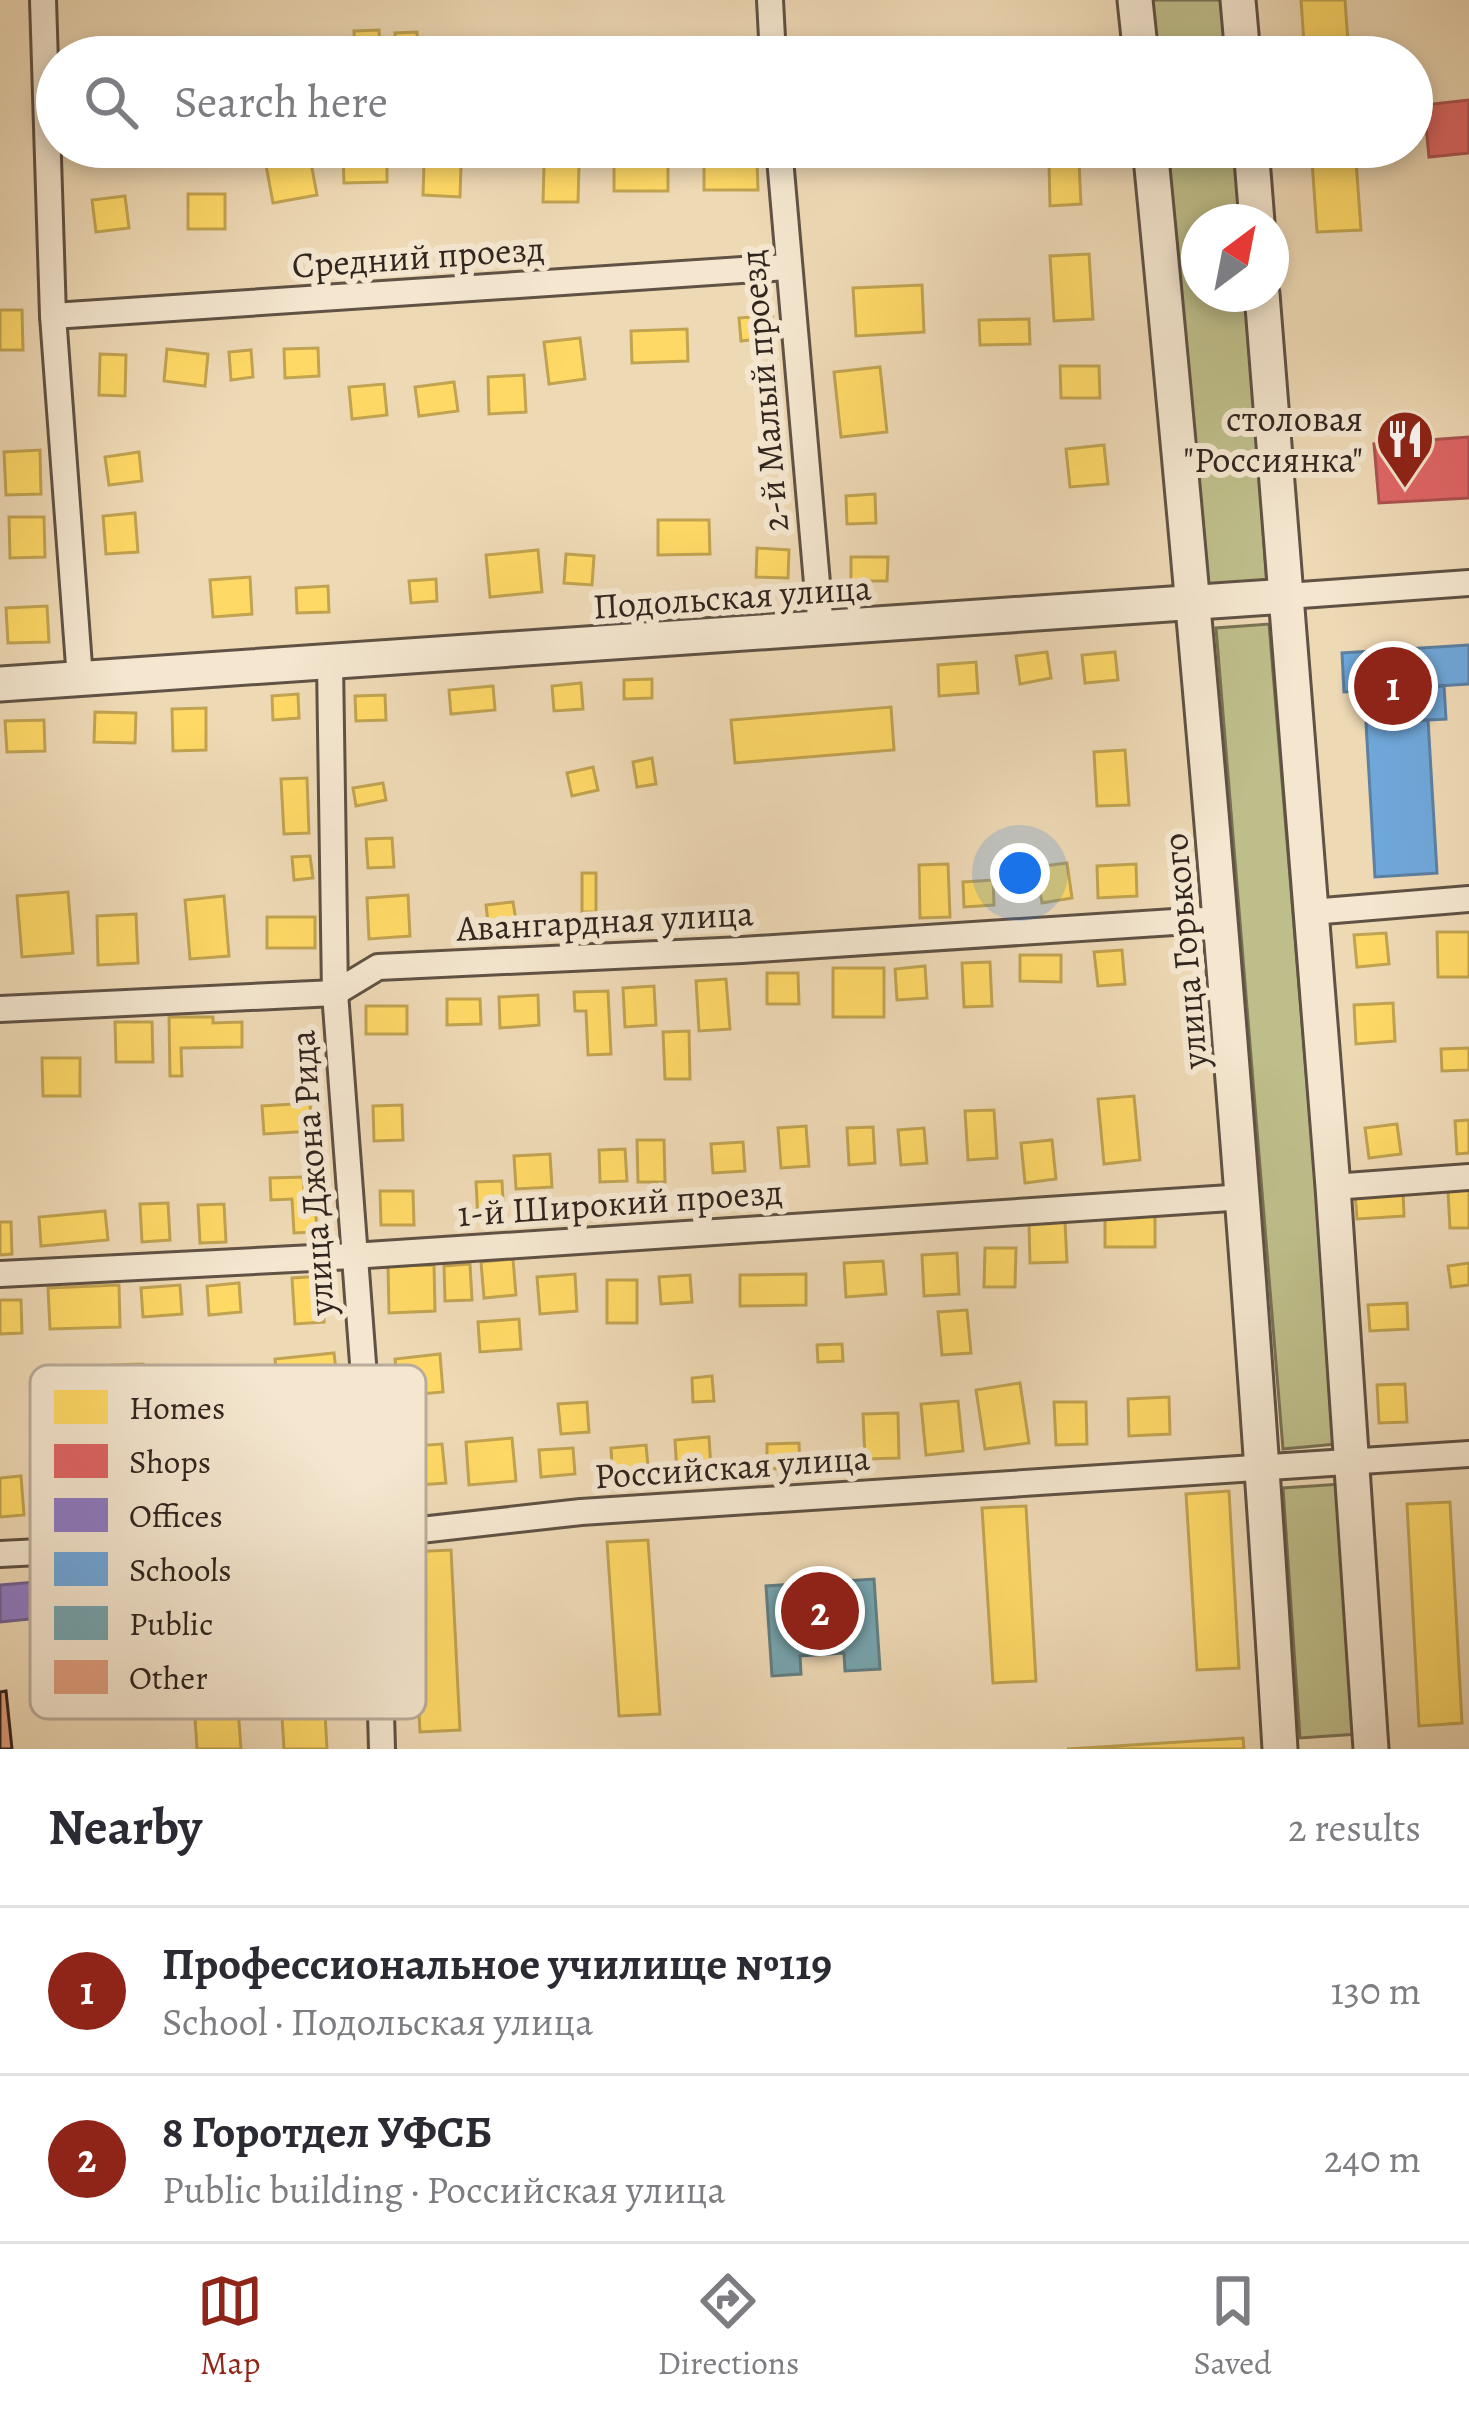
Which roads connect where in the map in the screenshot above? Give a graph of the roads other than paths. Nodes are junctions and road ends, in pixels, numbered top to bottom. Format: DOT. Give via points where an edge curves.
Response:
graph roads {
  1 [pos="43,0"];
  2 [pos="770,0"];
  3 [pos="1135,0"];
  4 [pos="1238,0"];
  5 [pos="44,36"];
  6 [pos="772,36"];
  7 [pos="1139,36"];
  8 [pos="1241,36"];
  9 [pos="48,168"];
  10 [pos="781,168"];
  11 [pos="1152,168"];
  12 [pos="1253,168"];
  13 [pos="1256,204"];
  14 [pos="788,267"];
  15 [pos="1263,312"];
  16 [pos="53,316"];
  17 [pos="1469,583"];
  18 [pos="1287,596"];
  19 [pos="1195,604"];
  20 [pos="821,629"];
  21 [pos="330,663"];
  22 [pos="80,679"];
  23 [pos="0,684"];
  24 [pos="1469,899"];
  25 [pos="1311,912"];
  26 [pos="1220,919"];
  27 [pos="335,993"];
  28 [pos="0,1009"];
  29 [pos="1469,1177"];
  30 [pos="1334,1187"];
  31 [pos="1245,1197"];
  32 [pos="352,1256"];
  33 [pos="0,1274"];
  34 [pos="361,1365"];
  35 [pos="1469,1454"];
  36 [pos="1353,1460"];
  37 [pos="1264,1465"];
  38 [pos="426,1529"];
  39 [pos="30,1552"];
  40 [pos="0,1554"];
  41 [pos="381,1719"];
  42 [pos="382,1749"];
  43 [pos="1280,1749"];
  44 [pos="1371,1749"];
  1 -- 5 [label="street"];
  2 -- 6 [label="street"];
  3 -- 7 [label="street"];
  4 -- 8 [label="street"];
  9 -- 16 [label="street"];
  10 -- 14 [label="street, 2-й Малый проезд"];
  11 -- 19 [label="street, улица Горького"];
  12 -- 13 [label="street"];
  14 -- 16 [label="street, Средний проезд"];
  14 -- 20 [label="street, 2-й Малый проезд"];
  15 -- 18 [label="street"];
  16 -- 22 [label="street"];
  17 -- 18 [label="street, Подольская улица"];
  18 -- 19 [label="street, Подольская улица"];
  18 -- 25 [label="street"];
  19 -- 20 [label="street, Подольская улица"];
  19 -- 26 [label="street, улица Горького"];
  20 -- 21 [label="street, Подольская улица"];
  21 -- 22 [label="street, Подольская улица"];
  21 -- 27 [label="street, улица Джона Рида"];
  22 -- 23 [label="street, Подольская улица"];
  24 -- 25 [label="street"];
  25 -- 30 [label="street"];
  26 -- 27 [label="street, Авангардная улица" via="378,967"];
  26 -- 31 [label="street, улица Горького"];
  27 -- 28 [label="street, Авангардная улица"];
  27 -- 32 [label="street, улица Джона Рида"];
  29 -- 30 [label="street"];
  30 -- 36 [label="street"];
  31 -- 32 [label="street, 1-й Широкий проезд"];
  31 -- 37 [label="street, улица Горького"];
  32 -- 33 [label="street, 1-й Широкий проезд"];
  32 -- 34 [label="street, улица Джона Рида"];
  35 -- 36 [label="street, Российская улица"];
  36 -- 37 [label="street, Российская улица"];
  36 -- 44 [label="street"];
  37 -- 38 [label="street, Российская улица"];
  37 -- 43 [label="street, улица Горького"];
  39 -- 40 [label="street, Российская улица"];
  41 -- 42 [label="street, улица Джона Рида"];
}
